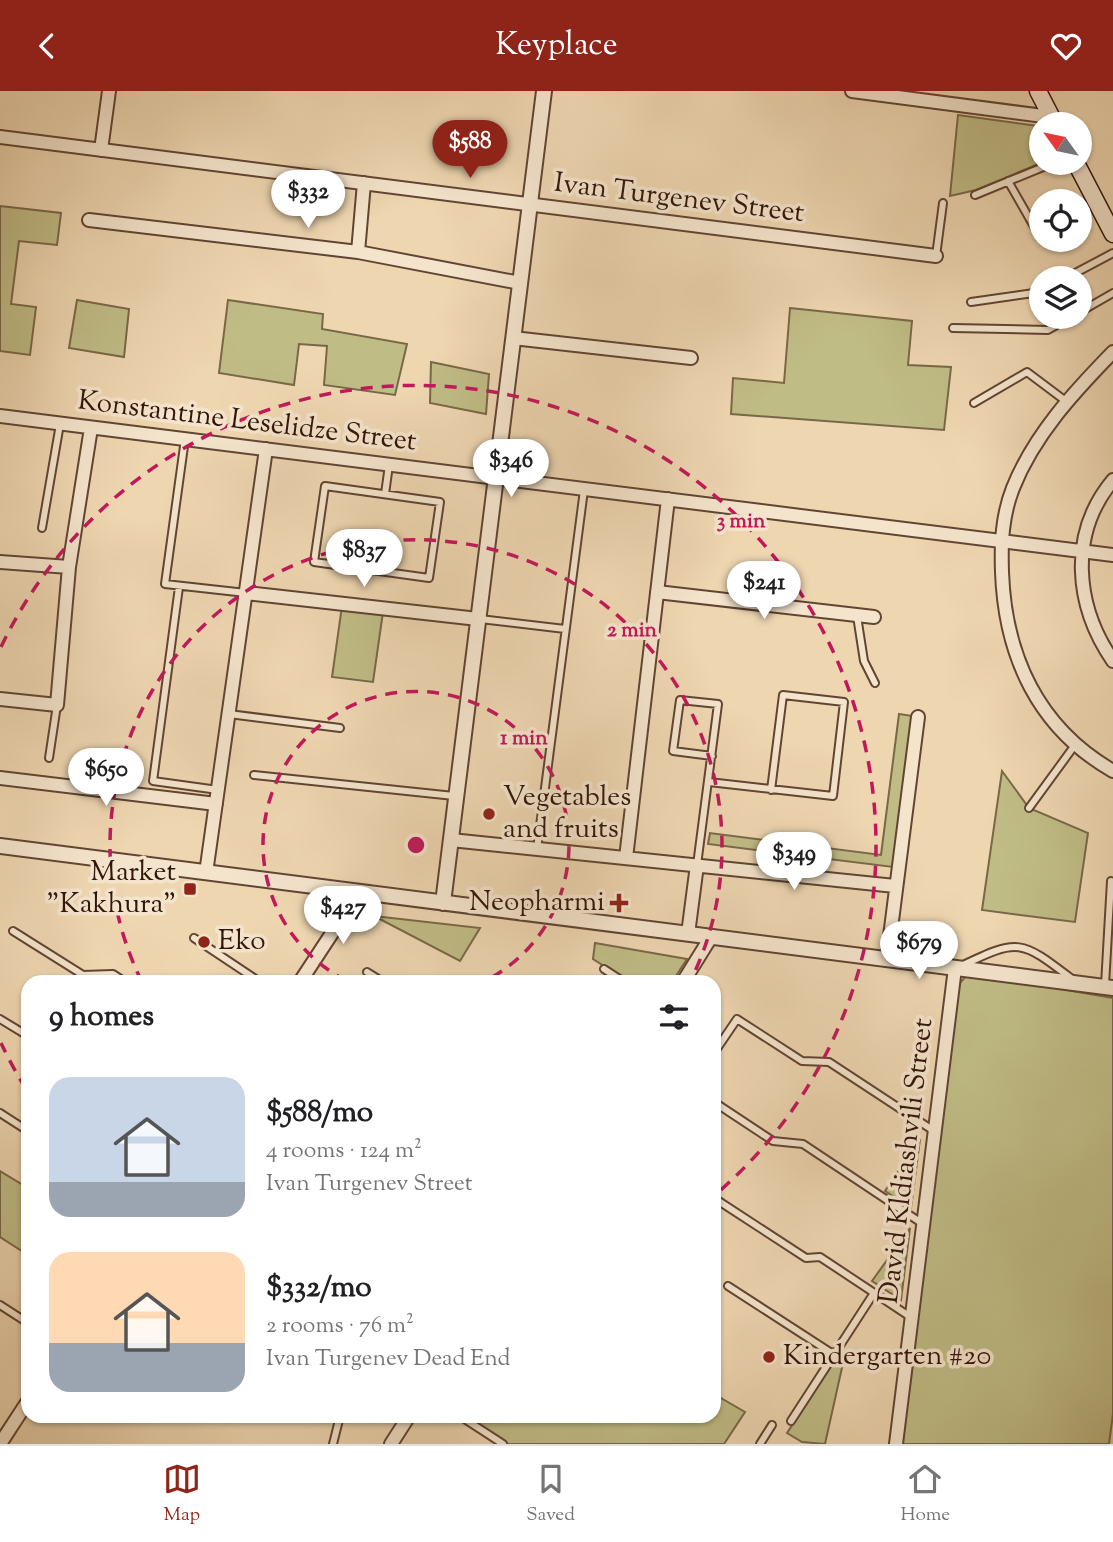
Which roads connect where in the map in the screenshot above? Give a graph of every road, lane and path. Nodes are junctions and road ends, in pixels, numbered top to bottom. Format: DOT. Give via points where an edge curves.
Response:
graph roads {
  1 [pos="109,91"];
  2 [pos="544,91"];
  3 [pos="852,91"];
  4 [pos="1038,91"];
  5 [pos="1049,112"];
  6 [pos="1029,117"];
  7 [pos="0,137"];
  8 [pos="101,150"];
  9 [pos="1029,173"];
  10 [pos="1082,175"];
  11 [pos="1008,181"];
  12 [pos="364,183"];
  13 [pos="975,195"];
  14 [pos="943,203"];
  15 [pos="530,205"];
  16 [pos="1029,218"];
  17 [pos="89,220"];
  18 [pos="1113,234"];
  19 [pos="358,253"];
  20 [pos="1113,253"];
  21 [pos="936,256"];
  22 [pos="1089,266"];
  23 [pos="520,283"];
  24 [pos="1113,293"];
  25 [pos="1029,294"];
  26 [pos="971,302"];
  27 [pos="1092,305"];
  28 [pos="953,328"];
  29 [pos="1050,329"];
  30 [pos="513,338"];
  31 [pos="1113,352"];
  32 [pos="691,358"];
  33 [pos="1067,402"];
  34 [pos="975,403"];
  35 [pos="0,416"];
  36 [pos="60,424"];
  37 [pos="91,428"];
  38 [pos="186,439"];
  39 [pos="266,449"];
  40 [pos="389,465"];
  41 [pos="496,478"];
  42 [pos="1113,480"];
  43 [pos="584,489"];
  44 [pos="385,494"];
  45 [pos="668,499"];
  46 [pos="42,528"];
  47 [pos="1001,541"];
  48 [pos="1081,551"];
  49 [pos="1113,555"];
  50 [pos="0,562"];
  51 [pos="69,567"];
  52 [pos="179,586"];
  53 [pos="657,592"];
  54 [pos="246,593"];
  55 [pos="857,616"];
  56 [pos="874,617"];
  57 [pos="478,619"];
  58 [pos="565,629"];
  59 [pos="1113,661"];
  60 [pos="875,684"];
  61 [pos="0,699"];
  62 [pos="57,705"];
  63 [pos="229,714"];
  64 [pos="918,717"];
  65 [pos="340,729"];
  66 [pos="1075,745"];
  67 [pos="712,756"];
  68 [pos="48,758"];
  69 [pos="1113,771"];
  70 [pos="254,775"];
  71 [pos="0,778"];
  72 [pos="709,782"];
  73 [pos="218,790"];
  74 [pos="771,790"];
  75 [pos="456,796"];
  76 [pos="216,804"];
  77 [pos="1029,808"];
  78 [pos="451,840"];
  79 [pos="0,846"];
  80 [pos="537,849"];
  81 [pos="626,858"];
  82 [pos="697,865"];
  83 [pos="206,873"];
  84 [pos="1111,881"];
  85 [pos="895,886"];
  86 [pos="359,892"];
  87 [pos="443,903"];
  88 [pos="13,931"];
  89 [pos="688,934"];
  90 [pos="711,937"];
  91 [pos="194,938"];
  92 [pos="887,960"];
  93 [pos="955,968"];
  94 [pos="604,969"];
  95 [pos="367,972"];
  96 [pos="83,975"];
  97 [pos="83,975"];
  98 [pos="114,975"];
  99 [pos="250,975"];
  100 [pos="305,975"];
  101 [pos="372,975"];
  102 [pos="613,975"];
  103 [pos="687,975"];
  104 [pos="1079,984"];
  105 [pos="1109,988"];
  106 [pos="0,1019"];
  107 [pos="21,1032"];
  108 [pos="721,1043"];
  109 [pos="721,1107"];
  110 [pos="0,1113"];
  111 [pos="21,1126"];
  112 [pos="935,1132"];
  113 [pos="721,1203"];
  114 [pos="923,1224"];
  115 [pos="727,1286"];
  116 [pos="874,1293"];
  117 [pos="0,1305"];
  118 [pos="21,1318"];
  119 [pos="912,1318"];
  120 [pos="833,1354"];
  121 [pos="21,1412"];
  122 [pos="791,1421"];
  123 [pos="338,1423"];
  124 [pos="404,1423"];
  125 [pos="471,1423"];
  126 [pos="772,1425"];
  127 [pos="0,1444"];
  128 [pos="333,1444"];
  129 [pos="391,1444"];
  130 [pos="503,1444"];
  131 [pos="760,1444"];
  132 [pos="896,1444"];
  1 -- 8 [label="street"];
  2 -- 15 [label="street"];
  3 -- 6 [label="street"];
  4 -- 5 [label="main road"];
  7 -- 8 [label="street, Ivan Turgenev Street"];
  8 -- 12 [label="street, Ivan Turgenev Street"];
  9 -- 11 [label="lane"];
  10 -- 18 [label="main road"];
  11 -- 13 [label="lane"];
  11 -- 16 [label="lane"];
  12 -- 15 [label="street, Ivan Turgenev Street"];
  12 -- 19 [label="street"];
  14 -- 21 [label="lane"];
  15 -- 21 [label="street, Ivan Turgenev Street"];
  15 -- 23 [label="street"];
  17 -- 19 [label="street"];
  19 -- 23 [label="street"];
  20 -- 22 [label="lane"];
  23 -- 30 [label="street"];
  24 -- 27 [label="lane"];
  25 -- 26 [label="lane"];
  28 -- 29 [label="lane"];
  30 -- 32 [label="street"];
  30 -- 41 [label="street"];
  31 -- 33 [label="street"];
  33 -- 34 [label="lane" via="1027,372"];
  33 -- 47 [label="street" via="1028,457 1013,489"];
  35 -- 36 [label="street, Konstantine Leselidze Street"];
  36 -- 37 [label="street, Konstantine Leselidze Street"];
  36 -- 46 [label="lane"];
  37 -- 38 [label="street, Konstantine Leselidze Street"];
  37 -- 51 [label="street"];
  38 -- 39 [label="street, Konstantine Leselidze Street"];
  38 -- 52 [label="lane" via="164,585"];
  39 -- 40 [label="street, Konstantine Leselidze Street"];
  39 -- 54 [label="street"];
  40 -- 41 [label="street, Konstantine Leselidze Street"];
  40 -- 44 [label="lane"];
  41 -- 43 [label="street, Konstantine Leselidze Street"];
  41 -- 57 [label="street"];
  42 -- 48 [label="street" via="1088,523"];
  43 -- 45 [label="street, Konstantine Leselidze Street"];
  43 -- 58 [label="lane"];
  44 -- 44 [label="lane" via="325,486 314,562 429,578 440,502"];
  45 -- 47 [label="street, Konstantine Leselidze Street"];
  45 -- 53 [label="street"];
  47 -- 48 [label="street, Konstantine Leselidze Street"];
  47 -- 66 [label="street" via="1004,611 1019,667 1041,706"];
  48 -- 49 [label="street, Konstantine Leselidze Street"];
  48 -- 59 [label="street" via="1088,611"];
  50 -- 51 [label="street"];
  51 -- 62 [label="street"];
  52 -- 54 [label="lane"];
  52 -- 73 [label="lane" via="153,781"];
  53 -- 55 [label="street"];
  53 -- 81 [label="street"];
  54 -- 57 [label="street"];
  54 -- 63 [label="street"];
  55 -- 56 [label="street"];
  55 -- 60 [label="lane" via="864,661"];
  57 -- 58 [label="lane"];
  57 -- 75 [label="street"];
  58 -- 80 [label="lane"];
  61 -- 62 [label="street"];
  62 -- 68 [label="lane"];
  63 -- 65 [label="lane"];
  63 -- 73 [label="street"];
  64 -- 85 [label="street"];
  66 -- 69 [label="street"];
  66 -- 77 [label="lane"];
  67 -- 67 [label="lane" via="718,704 680,700 673,751"];
  67 -- 72 [label="lane"];
  70 -- 75 [label="lane"];
  71 -- 76 [label="street"];
  72 -- 74 [label="lane"];
  72 -- 82 [label="lane"];
  73 -- 76 [label="street"];
  74 -- 74 [label="lane" via="833,796 844,702 783,695"];
  75 -- 78 [label="street"];
  76 -- 83 [label="street"];
  78 -- 80 [label="street"];
  78 -- 87 [label="street"];
  79 -- 83 [label="street"];
  80 -- 81 [label="street"];
  81 -- 82 [label="street"];
  82 -- 85 [label="street"];
  82 -- 89 [label="street"];
  83 -- 86 [label="street"];
  84 -- 105 [label="lane"];
  85 -- 92 [label="street"];
  86 -- 87 [label="street"];
  86 -- 100 [label="street"];
  87 -- 89 [label="street"];
  88 -- 96 [label="lane"];
  89 -- 90 [label="street"];
  90 -- 92 [label="street"];
  90 -- 103 [label="street"];
  91 -- 99 [label="lane"];
  92 -- 93 [label="street"];
  93 -- 104 [label="street"];
  93 -- 104 [label="lane" via="1000,946 1033,949"];
  93 -- 112 [label="street, David Kldiashvili Street"];
  94 -- 102 [label="lane"];
  95 -- 101 [label="lane"];
  97 -- 98 [label="lane"];
  104 -- 105 [label="street"];
  106 -- 107 [label="lane"];
  108 -- 112 [label="lane" via="737,1019 802,1062 829,1062"];
  109 -- 114 [label="lane" via="773,1140 803,1144"];
  110 -- 111 [label="lane"];
  112 -- 114 [label="street, David Kldiashvili Street"];
  113 -- 116 [label="lane" via="806,1258 820,1257"];
  114 -- 119 [label="street, David Kldiashvili Street"];
  115 -- 120 [label="lane"];
  116 -- 119 [label="lane"];
  116 -- 120 [label="lane"];
  117 -- 118 [label="lane"];
  119 -- 132 [label="street, David Kldiashvili Street"];
  120 -- 122 [label="lane"];
  121 -- 127 [label="street"];
  123 -- 128 [label="lane"];
  124 -- 129 [label="street"];
  125 -- 130 [label="lane"];
  126 -- 131 [label="lane"];
}
